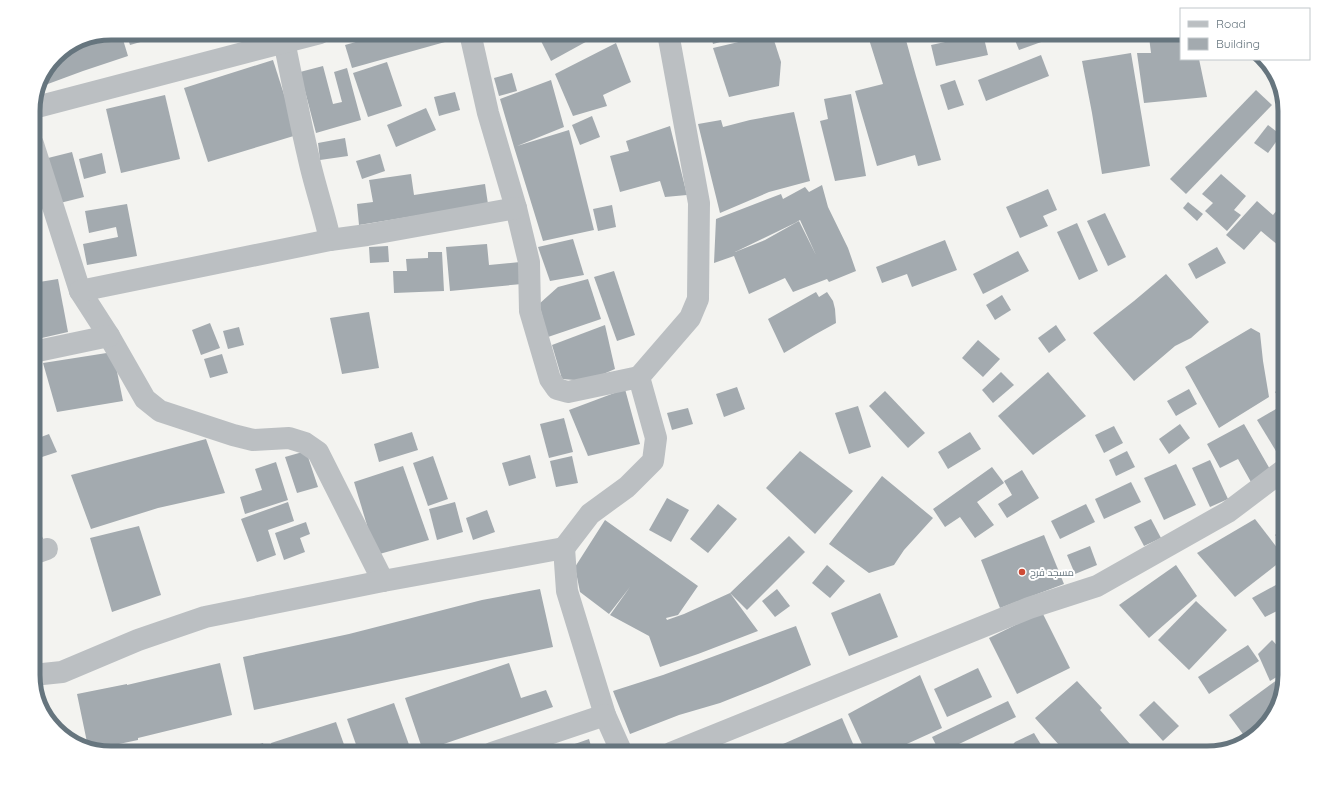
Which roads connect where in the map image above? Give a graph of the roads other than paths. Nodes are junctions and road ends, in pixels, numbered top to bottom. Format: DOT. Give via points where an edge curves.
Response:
graph roads {
  1 [pos="288,40"];
  2 [pos="472,40"];
  3 [pos="669,40"];
  4 [pos="284,41"];
  5 [pos="40,106"];
  6 [pos="40,166"];
  7 [pos="516,208"];
  8 [pos="330,240"];
  9 [pos="80,291"];
  10 [pos="109,336"];
  11 [pos="40,351"];
  12 [pos="639,376"];
  13 [pos="1278,474"];
  14 [pos="564,548"];
  15 [pos="383,581"];
  16 [pos="40,674"];
  17 [pos="605,715"];
  18 [pos="513,746"];
  19 [pos="619,746"];
  20 [pos="688,746"];
  1 -- 4 [label="street"];
  2 -- 7 [label="street" via="488,113"];
  3 -- 12 [label="street" via="699,203 698,299 690,318"];
  4 -- 5 [label="street"];
  4 -- 8 [label="street" via="308,155"];
  6 -- 9 [label="street"];
  7 -- 8 [label="street"];
  7 -- 12 [label="street" via="529,262 530,311 550,379 557,389 568,392"];
  8 -- 9 [label="street"];
  9 -- 10 [label="street"];
  10 -- 11 [label="street"];
  10 -- 15 [label="street" via="145,398 160,411 253,440 289,438 318,452"];
  12 -- 14 [label="street" via="656,438 653,461 627,487 590,514"];
  13 -- 20 [label="street" via="1228,512 1097,586 1030,608"];
  14 -- 15 [label="street"];
  14 -- 17 [label="street" via="567,591"];
  15 -- 16 [label="street" via="205,616 138,640 62,672"];
  17 -- 18 [label="street"];
  17 -- 19 [label="street"];
}
